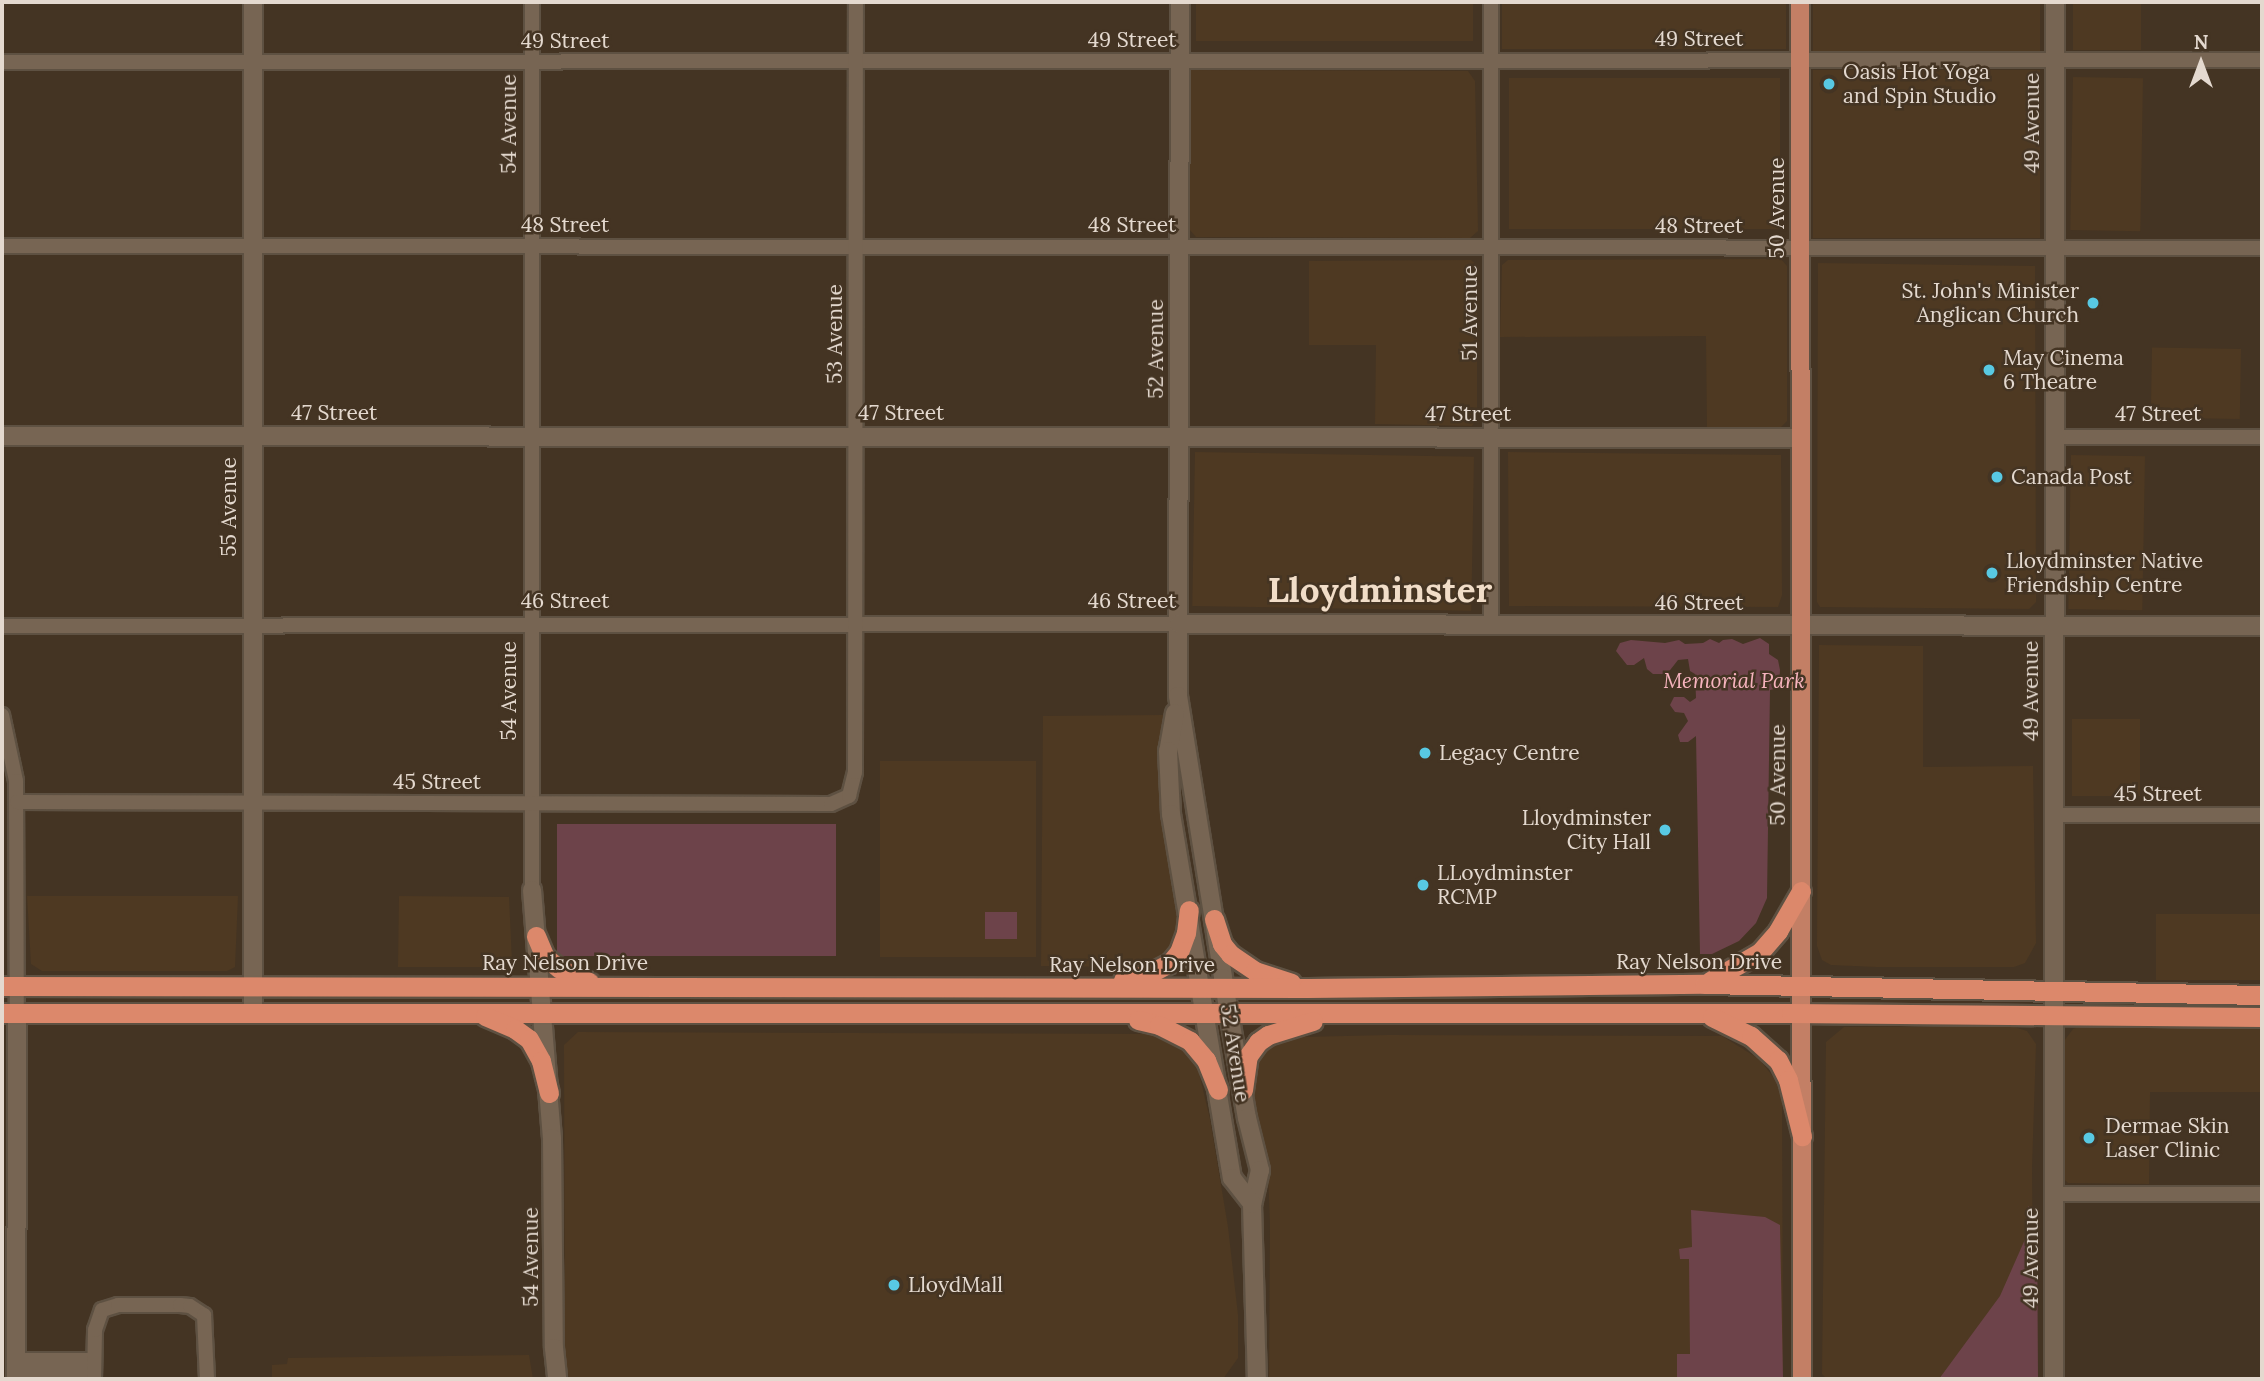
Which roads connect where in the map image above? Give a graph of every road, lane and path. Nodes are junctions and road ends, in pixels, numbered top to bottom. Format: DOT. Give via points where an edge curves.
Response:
graph roads {
  1 [pos="253,2"];
  2 [pos="532,2"];
  3 [pos="856,2"];
  4 [pos="1180,2"];
  5 [pos="1491,2"];
  6 [pos="1800,2"];
  7 [pos="2055,2"];
  8 [pos="1800,60"];
  9 [pos="2055,60"];
  10 [pos="2262,60"];
  11 [pos="857,61"];
  12 [pos="1180,61"];
  13 [pos="1491,61"];
  14 [pos="2,62"];
  15 [pos="253,62"];
  16 [pos="532,62"];
  17 [pos="2,246"];
  18 [pos="253,246"];
  19 [pos="531,246"];
  20 [pos="856,246"];
  21 [pos="1179,246"];
  22 [pos="1491,247"];
  23 [pos="1800,247"];
  24 [pos="2054,247"];
  25 [pos="2262,248"];
  26 [pos="2,436"];
  27 [pos="251,436"];
  28 [pos="531,436"];
  29 [pos="856,436"];
  30 [pos="1180,436"];
  31 [pos="1491,437"];
  32 [pos="2054,437"];
  33 [pos="2262,437"];
  34 [pos="1800,438"];
  35 [pos="253,624"];
  36 [pos="531,624"];
  37 [pos="855,624"];
  38 [pos="1179,624"];
  39 [pos="1491,625"];
  40 [pos="2054,625"];
  41 [pos="2,626"];
  42 [pos="1800,626"];
  43 [pos="2262,626"];
  44 [pos="1178,695"];
  45 [pos="2,715"];
  46 [pos="852,792"];
  47 [pos="17,802"];
  48 [pos="253,803"];
  49 [pos="532,803"];
  50 [pos="2054,815"];
  51 [pos="2262,815"];
  52 [pos="532,890"];
  53 [pos="1801,891"];
  54 [pos="1189,910"];
  55 [pos="1213,919"];
  56 [pos="536,936"];
  57 [pos="1704,984"];
  58 [pos="540,985"];
  59 [pos="597,985"];
  60 [pos="1803,985"];
  61 [pos="10,986"];
  62 [pos="253,987"];
  63 [pos="1089,987"];
  64 [pos="1201,988"];
  65 [pos="1225,988"];
  66 [pos="1308,988"];
  67 [pos="2054,991"];
  68 [pos="2262,995"];
  69 [pos="477,1012"];
  70 [pos="542,1012"];
  71 [pos="9,1013"];
  72 [pos="253,1013"];
  73 [pos="1106,1013"];
  74 [pos="1705,1013"];
  75 [pos="1803,1013"];
  76 [pos="1020,1014"];
  77 [pos="1205,1014"];
  78 [pos="1230,1014"];
  79 [pos="1343,1014"];
  80 [pos="2053,1016"];
  81 [pos="2262,1017"];
  82 [pos="988,1029"];
  83 [pos="1218,1090"];
  84 [pos="1243,1090"];
  85 [pos="549,1093"];
  86 [pos="1802,1136"];
  87 [pos="2054,1194"];
  88 [pos="2262,1194"];
  89 [pos="1252,1205"];
  90 [pos="9,1226"];
  91 [pos="16,1371"];
  92 [pos="94,1371"];
  93 [pos="207,1379"];
  94 [pos="557,1379"];
  95 [pos="1257,1379"];
  96 [pos="1802,1379"];
  97 [pos="2054,1379"];
  1 -- 15 [label="street, 55 Avenue"];
  2 -- 16 [label="street, 54 Avenue"];
  3 -- 11 [label="street, 53 Avenue"];
  4 -- 12 [label="street, 52 Avenue"];
  5 -- 13 [label="street, 51 Avenue"];
  6 -- 8 [label="main road, 50 Avenue"];
  7 -- 9 [label="street, 49 Avenue"];
  8 -- 9 [label="street, 49 Street"];
  8 -- 13 [label="street, 49 Street"];
  8 -- 23 [label="main road, 50 Avenue"];
  9 -- 10 [label="street, 49 Street"];
  9 -- 24 [label="street, 49 Avenue"];
  11 -- 12 [label="street, 49 Street"];
  11 -- 16 [label="street, 49 Street"];
  11 -- 20 [label="street, 53 Avenue"];
  12 -- 13 [label="street, 49 Street"];
  12 -- 21 [label="street, 52 Avenue"];
  13 -- 22 [label="street, 51 Avenue"];
  14 -- 15 [label="street, 49 Street"];
  15 -- 16 [label="street, 49 Street"];
  15 -- 18 [label="street, 55 Avenue"];
  16 -- 19 [label="street, 54 Avenue"];
  17 -- 18 [label="street, 48 Street"];
  18 -- 19 [label="street, 48 Street"];
  18 -- 27 [label="street, 55 Avenue"];
  19 -- 20 [label="street, 48 Street"];
  19 -- 28 [label="street, 54 Avenue"];
  20 -- 21 [label="street, 48 Street"];
  20 -- 29 [label="street, 53 Avenue"];
  21 -- 22 [label="street, 48 Street"];
  21 -- 30 [label="street, 52 Avenue"];
  22 -- 23 [label="street, 48 Street"];
  22 -- 31 [label="street, 51 Avenue"];
  23 -- 24 [label="street, 48 Street"];
  23 -- 34 [label="main road, 50 Avenue"];
  24 -- 25 [label="street, 48 Street"];
  24 -- 32 [label="street, 49 Avenue"];
  26 -- 27 [label="street, 47 Street"];
  27 -- 28 [label="street, 47 Street"];
  27 -- 35 [label="street, 55 Avenue"];
  28 -- 29 [label="street, 47 Street"];
  28 -- 36 [label="street, 54 Avenue"];
  29 -- 30 [label="street, 47 Street"];
  29 -- 37 [label="street, 53 Avenue"];
  30 -- 31 [label="street, 47 Street"];
  30 -- 38 [label="street, 52 Avenue"];
  31 -- 34 [label="street, 47 Street"];
  31 -- 39 [label="street, 51 Avenue"];
  32 -- 33 [label="street, 47 Street"];
  32 -- 40 [label="street, 49 Avenue"];
  34 -- 42 [label="main road, 50 Avenue"];
  35 -- 36 [label="street, 46 Street"];
  35 -- 41 [label="street, 46 Street"];
  35 -- 48 [label="street, 55 Avenue"];
  36 -- 37 [label="street, 46 Street"];
  36 -- 49 [label="street, 54 Avenue"];
  37 -- 38 [label="street, 46 Street"];
  37 -- 46 [label="street, 53 Avenue"];
  38 -- 39 [label="street, 46 Street"];
  38 -- 44 [label="street, 52 Avenue"];
  39 -- 42 [label="street, 46 Street"];
  40 -- 42 [label="street, 46 Street"];
  40 -- 43 [label="street, 46 Street"];
  40 -- 50 [label="street, 49 Avenue"];
  42 -- 53 [label="main road, 50 Avenue"];
  44 -- 54 [label="street, 52 Avenue" via="1168,751 1169,791"];
  44 -- 55 [label="street, 52 Avenue"];
  45 -- 47 [label="street"];
  46 -- 49 [label="street, 45 Street" via="831,804"];
  47 -- 48 [label="street, 45 Street"];
  47 -- 61 [label="street"];
  48 -- 49 [label="street, 45 Street"];
  48 -- 62 [label="street, 55 Avenue"];
  49 -- 52 [label="street, 54 Avenue"];
  50 -- 51 [label="street, 45 Street"];
  50 -- 67 [label="street, 49 Avenue"];
  52 -- 56 [label="street, 54 Avenue"];
  53 -- 57 [label="highway" via="1760,952"];
  53 -- 60 [label="main road, 50 Avenue"];
  54 -- 63 [label="highway" via="1179,952 1170,963 1149,974"];
  54 -- 64 [label="street, 52 Avenue"];
  55 -- 65 [label="street, 52 Avenue"];
  55 -- 66 [label="highway" via="1230,954 1255,971"];
  56 -- 58 [label="street, 54 Avenue"];
  56 -- 59 [label="highway" via="545,957"];
  57 -- 60 [label="highway, Ray Nelson Drive"];
  57 -- 66 [label="highway, Ray Nelson Drive"];
  58 -- 59 [label="highway, Ray Nelson Drive"];
  58 -- 62 [label="highway, Ray Nelson Drive"];
  58 -- 70 [label="street, 54 Avenue"];
  59 -- 63 [label="highway, Ray Nelson Drive"];
  60 -- 67 [label="highway, Ray Nelson Drive"];
  60 -- 75 [label="main road, 50 Avenue"];
  61 -- 62 [label="highway, Ray Nelson Drive"];
  61 -- 71 [label="street"];
  62 -- 72 [label="street, 55 Avenue"];
  63 -- 64 [label="highway, Ray Nelson Drive"];
  64 -- 65 [label="highway, Ray Nelson Drive"];
  64 -- 77 [label="street, 52 Avenue"];
  65 -- 66 [label="highway, Ray Nelson Drive"];
  65 -- 78 [label="street, 52 Avenue"];
  67 -- 68 [label="highway, Ray Nelson Drive"];
  67 -- 80 [label="street, 49 Avenue"];
  69 -- 70 [label="highway"];
  69 -- 72 [label="highway"];
  69 -- 85 [label="highway" via="528,1039 541,1061"];
  70 -- 76 [label="highway"];
  70 -- 85 [label="street, 54 Avenue"];
  71 -- 72 [label="highway"];
  71 -- 90 [label="street"];
  73 -- 76 [label="highway"];
  73 -- 77 [label="highway"];
  73 -- 83 [label="highway" via="1159,1025 1184,1037 1206,1060"];
  74 -- 75 [label="highway"];
  74 -- 79 [label="highway"];
  74 -- 86 [label="highway" via="1751,1036 1774,1055 1788,1080"];
  75 -- 80 [label="highway"];
  75 -- 86 [label="main road, 50 Avenue"];
  76 -- 82 [label="highway"];
  77 -- 78 [label="highway"];
  77 -- 83 [label="street, 52 Avenue"];
  78 -- 79 [label="highway"];
  78 -- 84 [label="street, 52 Avenue"];
  79 -- 84 [label="highway" via="1295,1025 1258,1042 1248,1056"];
  80 -- 81 [label="highway"];
  80 -- 87 [label="street, 49 Avenue"];
  83 -- 89 [label="street, 52 Avenue" via="1232,1178"];
  84 -- 89 [label="street, 52 Avenue" via="1260,1170"];
  85 -- 94 [label="street, 54 Avenue"];
  86 -- 96 [label="main road, 50 Avenue"];
  87 -- 88 [label="street"];
  87 -- 97 [label="street, 49 Avenue"];
  89 -- 95 [label="street, 52 Avenue"];
  90 -- 91 [label="street"];
  91 -- 92 [label="street"];
  92 -- 93 [label="street" via="98,1318 108,1307 190,1306 199,1310 206,1322"];
}
